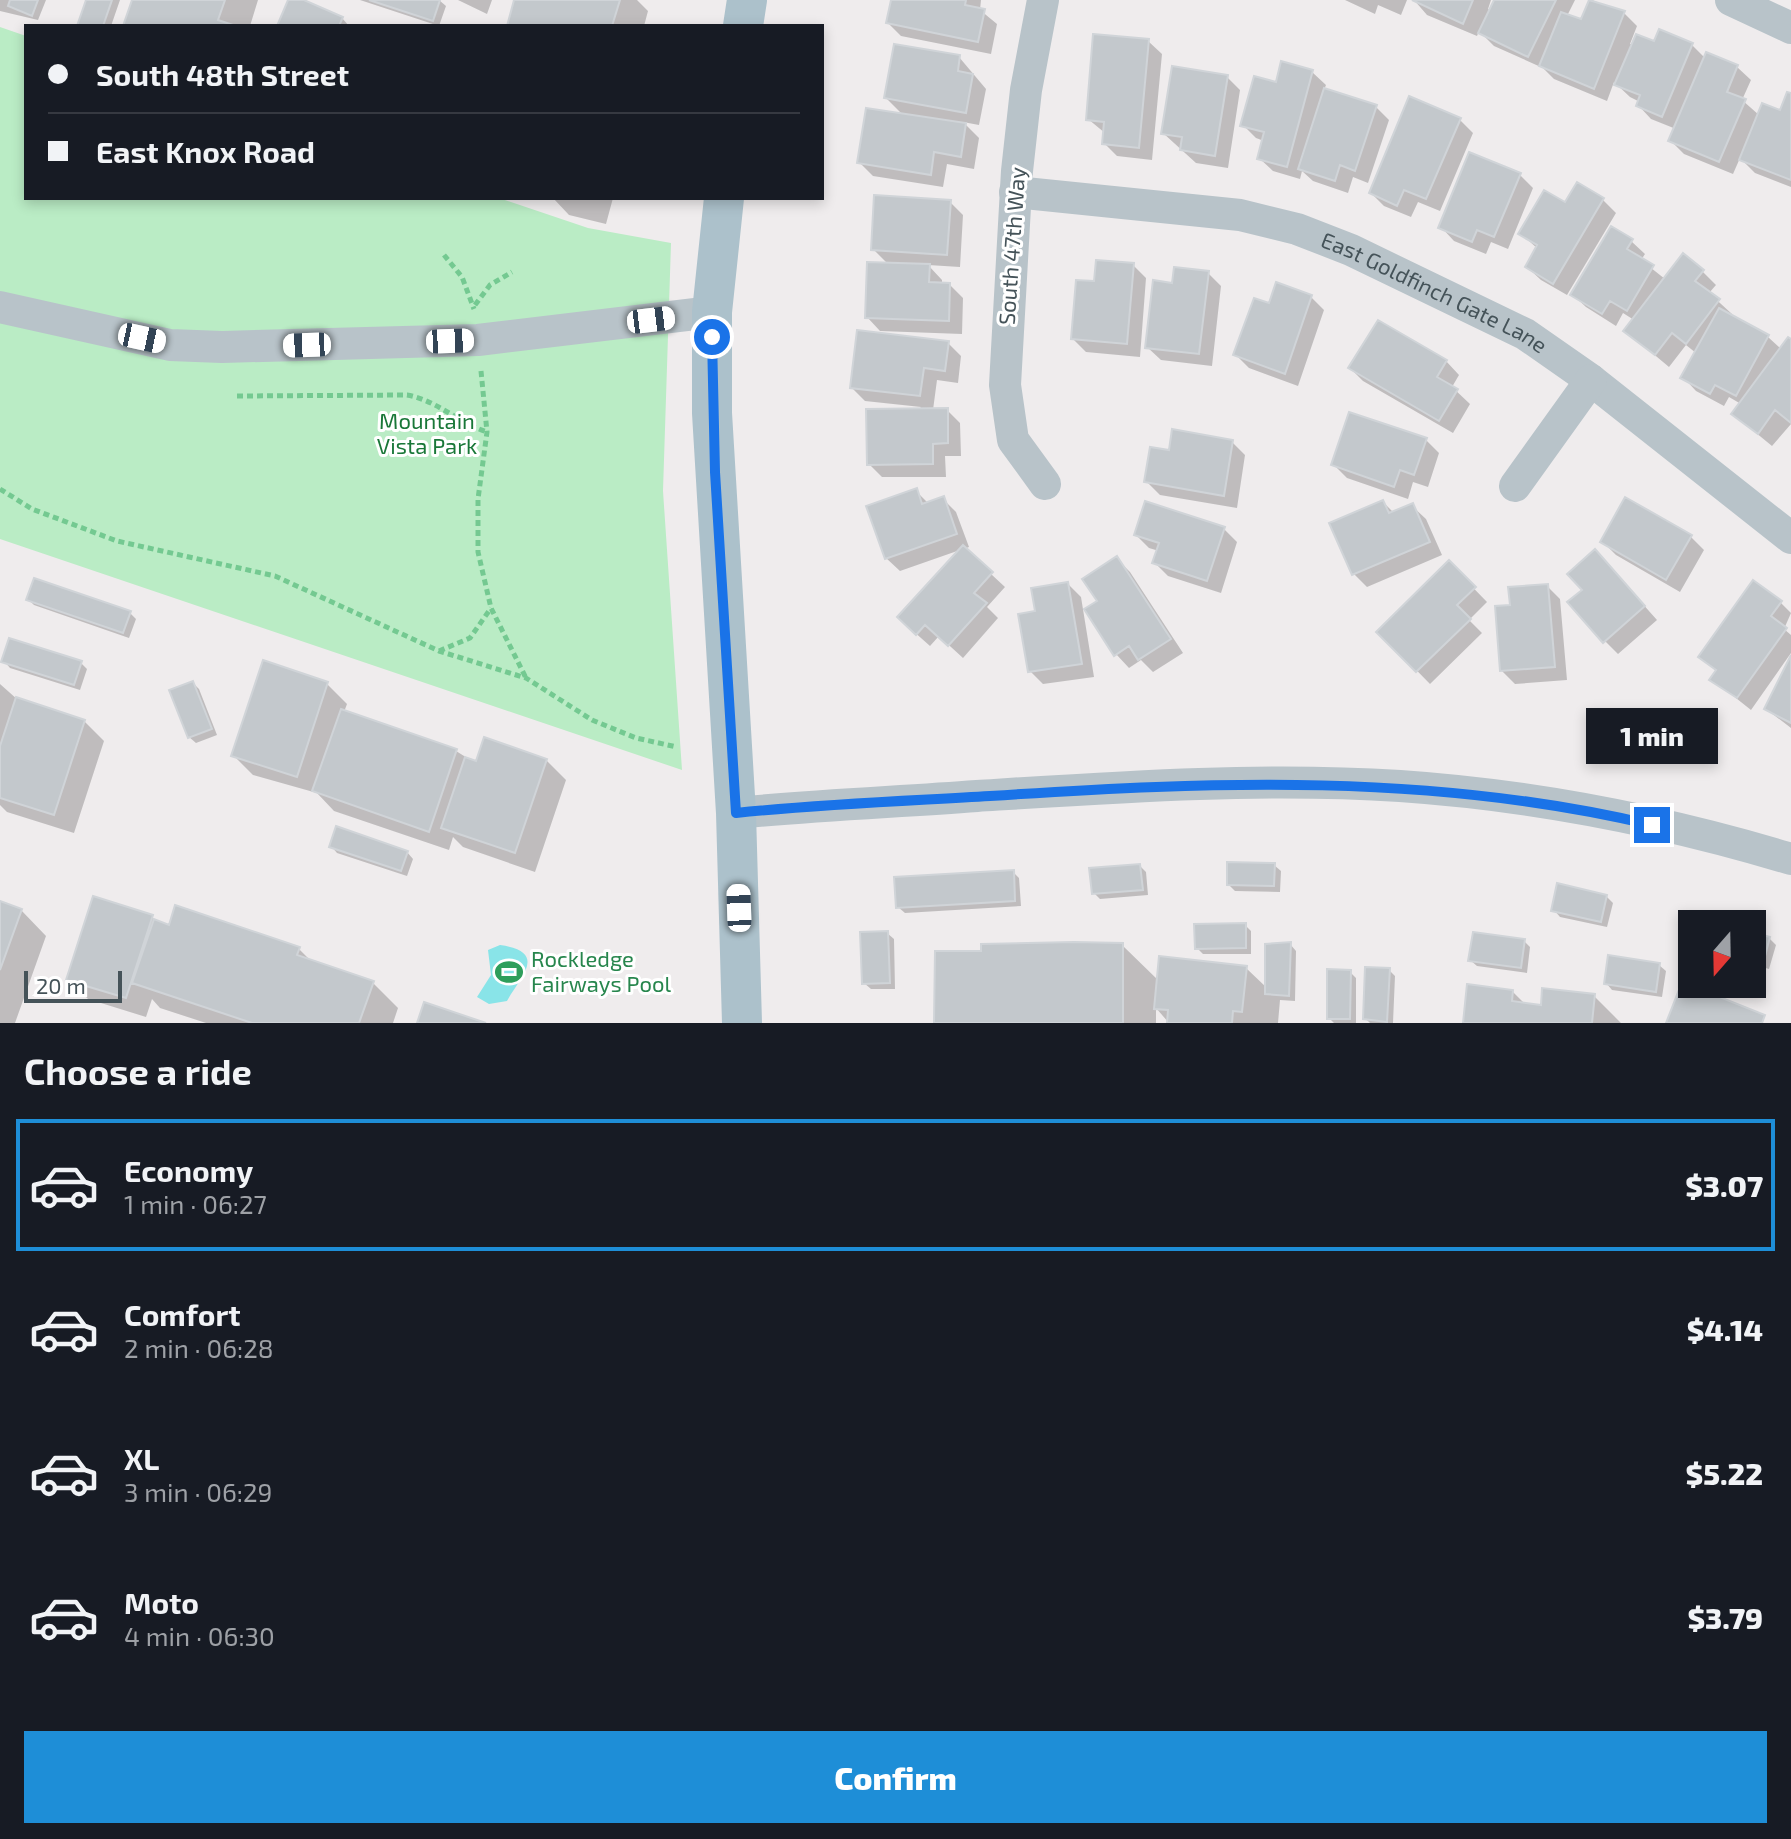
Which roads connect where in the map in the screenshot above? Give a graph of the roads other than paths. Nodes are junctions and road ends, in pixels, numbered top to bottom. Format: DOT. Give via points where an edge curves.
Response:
graph roads {
  1 [pos="747,0"];
  2 [pos="1043,0"];
  3 [pos="1731,0"];
  4 [pos="743,24"];
  5 [pos="1791,28"];
  6 [pos="1015,192"];
  7 [pos="724,200"];
  8 [pos="0,307"];
  9 [pos="712,312"];
  10 [pos="1591,380"];
  11 [pos="1045,484"];
  12 [pos="1515,486"];
  13 [pos="1791,538"];
  14 [pos="736,813"];
  15 [pos="1791,859"];
  16 [pos="742,1023"];
  1 -- 4 [label="main road"];
  2 -- 6 [label="street, South 47th Way"];
  3 -- 5 [label="street"];
  6 -- 10 [label="street, East Goldfinch Gate Lane" via="1240,215 1297,229 1525,334"];
  6 -- 11 [label="street, South 47th Way" via="1005,385 1013,440"];
  7 -- 9 [label="main road"];
  8 -- 9 [label="street" via="170,345 222,347 478,340"];
  9 -- 14 [label="main road" via="712,413"];
  10 -- 12 [label="street"];
  10 -- 13 [label="street, East Goldfinch Gate Lane"];
  14 -- 15 [label="street" via="1174,786 1400,786 1512,797 1625,818"];
  14 -- 16 [label="main road"];
}
